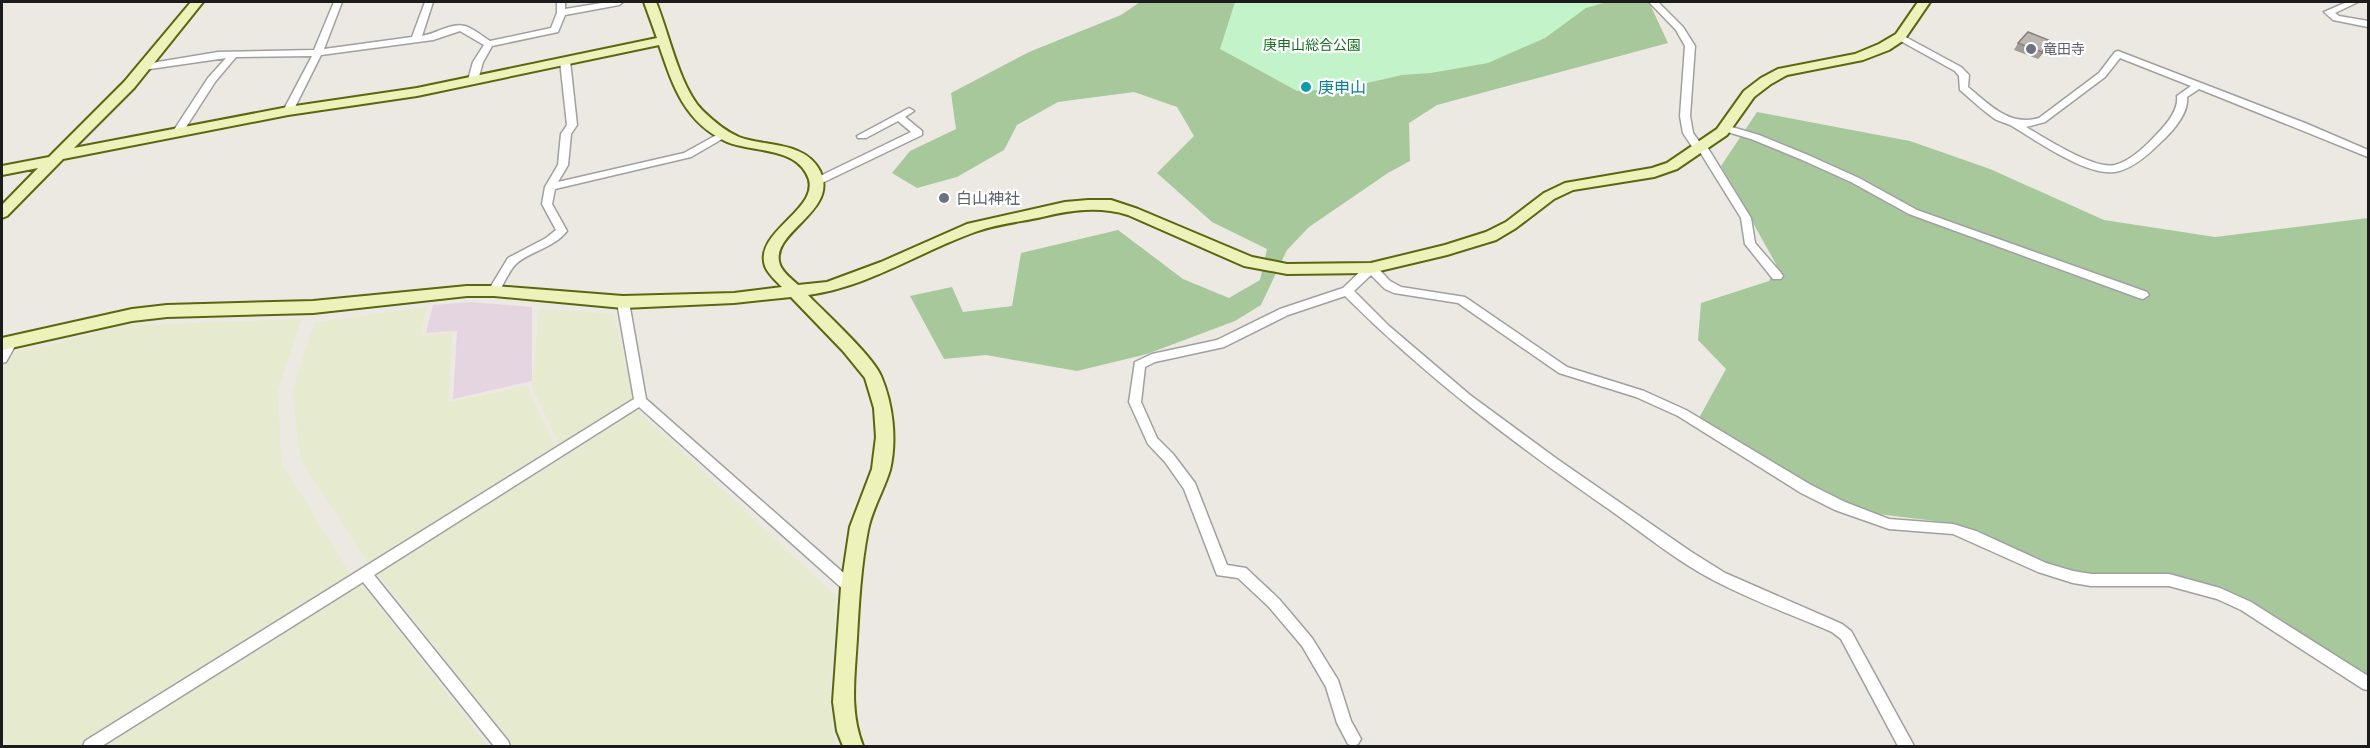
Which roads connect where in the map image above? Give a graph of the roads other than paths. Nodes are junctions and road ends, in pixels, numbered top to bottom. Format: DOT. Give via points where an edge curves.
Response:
graph roads {
  1 [pos="197,2"];
  2 [pos="338,2"];
  3 [pos="429,2"];
  4 [pos="561,2"];
  5 [pos="619,2"];
  6 [pos="650,2"];
  7 [pos="1653,2"];
  8 [pos="1924,2"];
  9 [pos="2354,2"];
  10 [pos="561,13"];
  11 [pos="2336,18"];
  12 [pos="2368,24"];
  13 [pos="2329,29"];
  14 [pos="1900,37"];
  15 [pos="416,40"];
  16 [pos="664,40"];
  17 [pos="489,44"];
  18 [pos="318,53"];
  19 [pos="233,55"];
  20 [pos="565,61"];
  21 [pos="143,67"];
  22 [pos="472,80"];
  23 [pos="2199,85"];
  24 [pos="288,111"];
  25 [pos="2011,122"];
  26 [pos="1725,128"];
  27 [pos="177,133"];
  28 [pos="724,135"];
  29 [pos="889,148"];
  30 [pos="1701,148"];
  31 [pos="2368,154"];
  32 [pos="55,159"];
  33 [pos="2076,159"];
  34 [pos="2,170"];
  35 [pos="2111,175"];
  36 [pos="818,181"];
  37 [pos="550,187"];
  38 [pos="4,208"];
  39 [pos="1371,268"];
  40 [pos="1777,276"];
  41 [pos="494,291"];
  42 [pos="797,291"];
  43 [pos="1347,291"];
  44 [pos="2143,295"];
  45 [pos="623,302"];
  46 [pos="6,344"];
  47 [pos="2,359"];
  48 [pos="640,401"];
  49 [pos="364,573"];
  50 [pos="850,587"];
  51 [pos="2368,684"];
  52 [pos="1353,739"];
  53 [pos="90,747"];
  54 [pos="503,747"];
  55 [pos="853,747"];
  56 [pos="1905,747"];
  1 -- 21 [label="street"];
  2 -- 18 [label="street"];
  3 -- 15 [label="street"];
  4 -- 10 [label="street"];
  5 -- 10 [label="street"];
  6 -- 16 [label="street"];
  7 -- 30 [label="street" via="1680,29 1690,46 1685,116 1688,133"];
  8 -- 14 [label="street"];
  9 -- 11 [label="street" via="2328,12"];
  10 -- 17 [label="street" via="555,30"];
  11 -- 12 [label="street"];
  11 -- 13 [label="street"];
  14 -- 25 [label="street" via="1958,69 1964,75 1958,89"];
  14 -- 26 [label="street" via="1858,57 1783,72 1749,94"];
  15 -- 17 [label="street" via="462,28"];
  15 -- 18 [label="street"];
  16 -- 20 [label="street"];
  16 -- 28 [label="street" via="683,95 693,109"];
  17 -- 22 [label="street"];
  18 -- 19 [label="street"];
  18 -- 24 [label="street"];
  19 -- 21 [label="street"];
  19 -- 27 [label="street" via="211,80"];
  20 -- 22 [label="street"];
  20 -- 37 [label="street" via="572,125 566,134 563,165"];
  21 -- 32 [label="street"];
  22 -- 24 [label="street"];
  23 -- 25 [label="street" via="2118,54 2102,75 2042,120 2030,124"];
  23 -- 31 [label="street"];
  23 -- 33 [label="street" via="2182,96 2183,105 2172,124 2150,147 2121,167 2112,169"];
  24 -- 27 [label="street"];
  25 -- 33 [label="street"];
  26 -- 30 [label="street"];
  26 -- 44 [label="street" via="1813,161 1913,212"];
  27 -- 32 [label="street"];
  28 -- 36 [label="street" via="747,144 787,151 813,170"];
  28 -- 37 [label="street" via="687,155"];
  29 -- 29 [label="street" via="867,134 904,114 918,133"];
  29 -- 36 [label="street"];
  30 -- 39 [label="street" via="1654,172 1570,186 1491,236"];
  30 -- 40 [label="street" via="1746,218 1750,244"];
  32 -- 34 [label="street"];
  32 -- 38 [label="street"];
  33 -- 35 [label="street"];
  36 -- 42 [label="street" via="818,192 772,250 772,264"];
  37 -- 41 [label="street" via="547,204 562,231 512,261"];
  39 -- 42 [label="street" via="1287,269 1249,262 1134,212 1112,205 1088,205 972,227 838,284"];
  39 -- 43 [label="street"];
  39 -- 51 [label="street" via="1403,293 1461,300 1563,370 1640,394 1683,413 1840,506 1890,524 1953,529 2073,577 2169,580 2220,594 2246,606"];
  41 -- 45 [label="street"];
  41 -- 46 [label="street" via="313,307 167,311 132,315"];
  42 -- 45 [label="street" via="734,298"];
  42 -- 50 [label="street" via="873,376 882,408 885,437 881,468 859,527"];
  43 -- 52 [label="street" via="1284,312 1220,344 1152,358 1139,365 1135,402 1152,441 1170,458 1190,487 1222,571 1241,572 1307,642 1334,685 1344,723"];
  43 -- 56 [label="street" via="1376,323 1443,381 1685,555 1720,577 1846,635"];
  45 -- 48 [label="street"];
  46 -- 47 [label="street"];
  48 -- 49 [label="street"];
  48 -- 50 [label="street"];
  49 -- 53 [label="street"];
  49 -- 54 [label="street"];
  50 -- 55 [label="street" via="843,702"];
}
